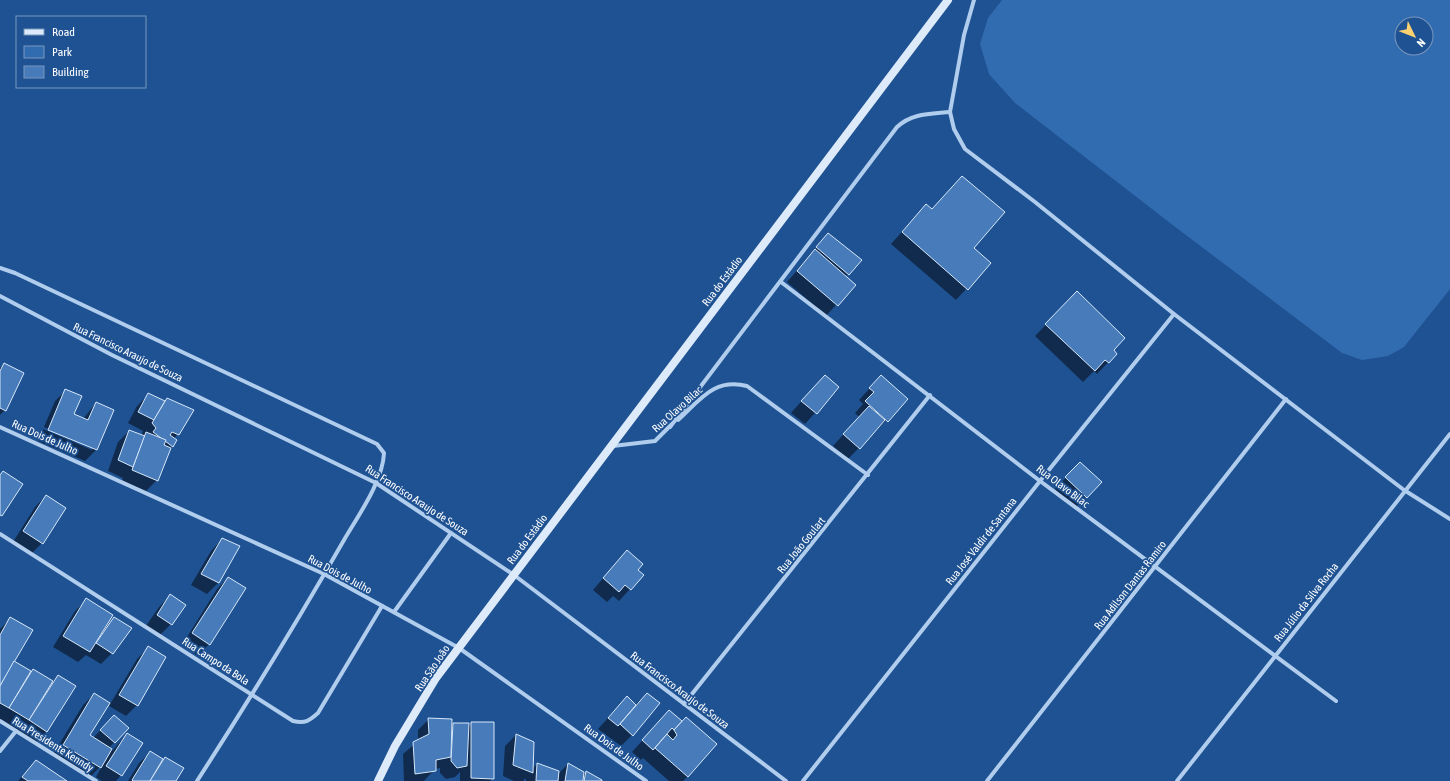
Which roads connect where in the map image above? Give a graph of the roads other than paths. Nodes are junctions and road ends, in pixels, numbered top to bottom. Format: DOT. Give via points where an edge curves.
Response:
graph roads {
  1 [pos="948,0"];
  2 [pos="974,0"];
  3 [pos="950,112"];
  4 [pos="0,268"];
  5 [pos="781,282"];
  6 [pos="0,296"];
  7 [pos="1174,314"];
  8 [pos="930,395"];
  9 [pos="1286,399"];
  10 [pos="0,427"];
  11 [pos="670,427"];
  12 [pos="1450,434"];
  13 [pos="610,446"];
  14 [pos="868,475"];
  15 [pos="1040,481"];
  16 [pos="376,483"];
  17 [pos="1404,490"];
  18 [pos="1450,519"];
  19 [pos="451,533"];
  20 [pos="0,534"];
  21 [pos="1155,566"];
  22 [pos="324,574"];
  23 [pos="514,575"];
  24 [pos="382,606"];
  25 [pos="394,612"];
  26 [pos="459,648"];
  27 [pos="1276,656"];
  28 [pos="252,695"];
  29 [pos="1336,702"];
  30 [pos="684,704"];
  31 [pos="0,721"];
  32 [pos="16,731"];
  33 [pos="0,751"];
  34 [pos="96,781"];
  35 [pos="196,781"];
  36 [pos="378,781"];
  37 [pos="646,781"];
  38 [pos="786,781"];
  39 [pos="803,781"];
  40 [pos="987,781"];
  41 [pos="1177,781"];
  1 -- 13 [label="street, Rua do Estádio"];
  2 -- 3 [label="street" via="964,35"];
  3 -- 5 [label="street" via="914,116 896,127"];
  3 -- 7 [label="street" via="954,129 966,149"];
  4 -- 16 [label="street" via="377,444 384,453"];
  5 -- 8 [label="street, Rua Olavo Bilac"];
  5 -- 11 [label="street"];
  6 -- 16 [label="street, Rua Francisco Araujo de Souza" via="112,355"];
  7 -- 9 [label="street"];
  7 -- 15 [label="street, Rua José Valdir de Santana"];
  8 -- 14 [label="street, Rua João Goulart"];
  8 -- 15 [label="street, Rua Olavo Bilac"];
  9 -- 17 [label="street"];
  9 -- 21 [label="street, Rua Adilson Dantas Ramiro"];
  10 -- 22 [label="street, Rua Dois de Julho"];
  11 -- 13 [label="street, Rua Olavo Bilac" via="651,442"];
  11 -- 14 [label="street, Rua Olavo Bilac" via="713,389 729,384 748,386"];
  12 -- 17 [label="street, Rua Júlio da Silva Rocha"];
  13 -- 23 [label="street, Rua do Estádio"];
  14 -- 30 [label="street, Rua João Goulart"];
  15 -- 21 [label="street, Rua Olavo Bilac"];
  15 -- 39 [label="street, Rua José Valdir de Santana"];
  16 -- 19 [label="street, Rua Francisco Araujo de Souza"];
  16 -- 22 [label="street"];
  17 -- 18 [label="street"];
  17 -- 27 [label="street, Rua Júlio da Silva Rocha"];
  19 -- 23 [label="street, Rua Francisco Araujo de Souza"];
  19 -- 25 [label="street"];
  20 -- 28 [label="street, Rua Campo da Bola"];
  21 -- 27 [label="street, Rua Olavo Bilac"];
  21 -- 40 [label="street, Rua Adilson Dantas Ramiro"];
  22 -- 24 [label="street, Rua Dois de Julho"];
  22 -- 28 [label="street"];
  23 -- 26 [label="street, Rua São João"];
  23 -- 30 [label="street, Rua Francisco Araujo de Souza"];
  24 -- 25 [label="street, Rua Dois de Julho"];
  24 -- 28 [label="street, Rua Campo da Bola" via="318,713 310,721 302,724 292,721"];
  25 -- 26 [label="street, Rua Dois de Julho"];
  26 -- 36 [label="street, Rua São João" via="436,678 395,746"];
  26 -- 37 [label="street, Rua Dois de Julho"];
  27 -- 29 [label="street, Rua Olavo Bilac"];
  27 -- 41 [label="street, Rua Júlio da Silva Rocha"];
  28 -- 35 [label="street"];
  30 -- 38 [label="street, Rua Francisco Araujo de Souza"];
  31 -- 32 [label="street, Rua Presidente Kenndy"];
  32 -- 33 [label="street"];
  32 -- 34 [label="street, Rua Presidente Kenndy"];
}
